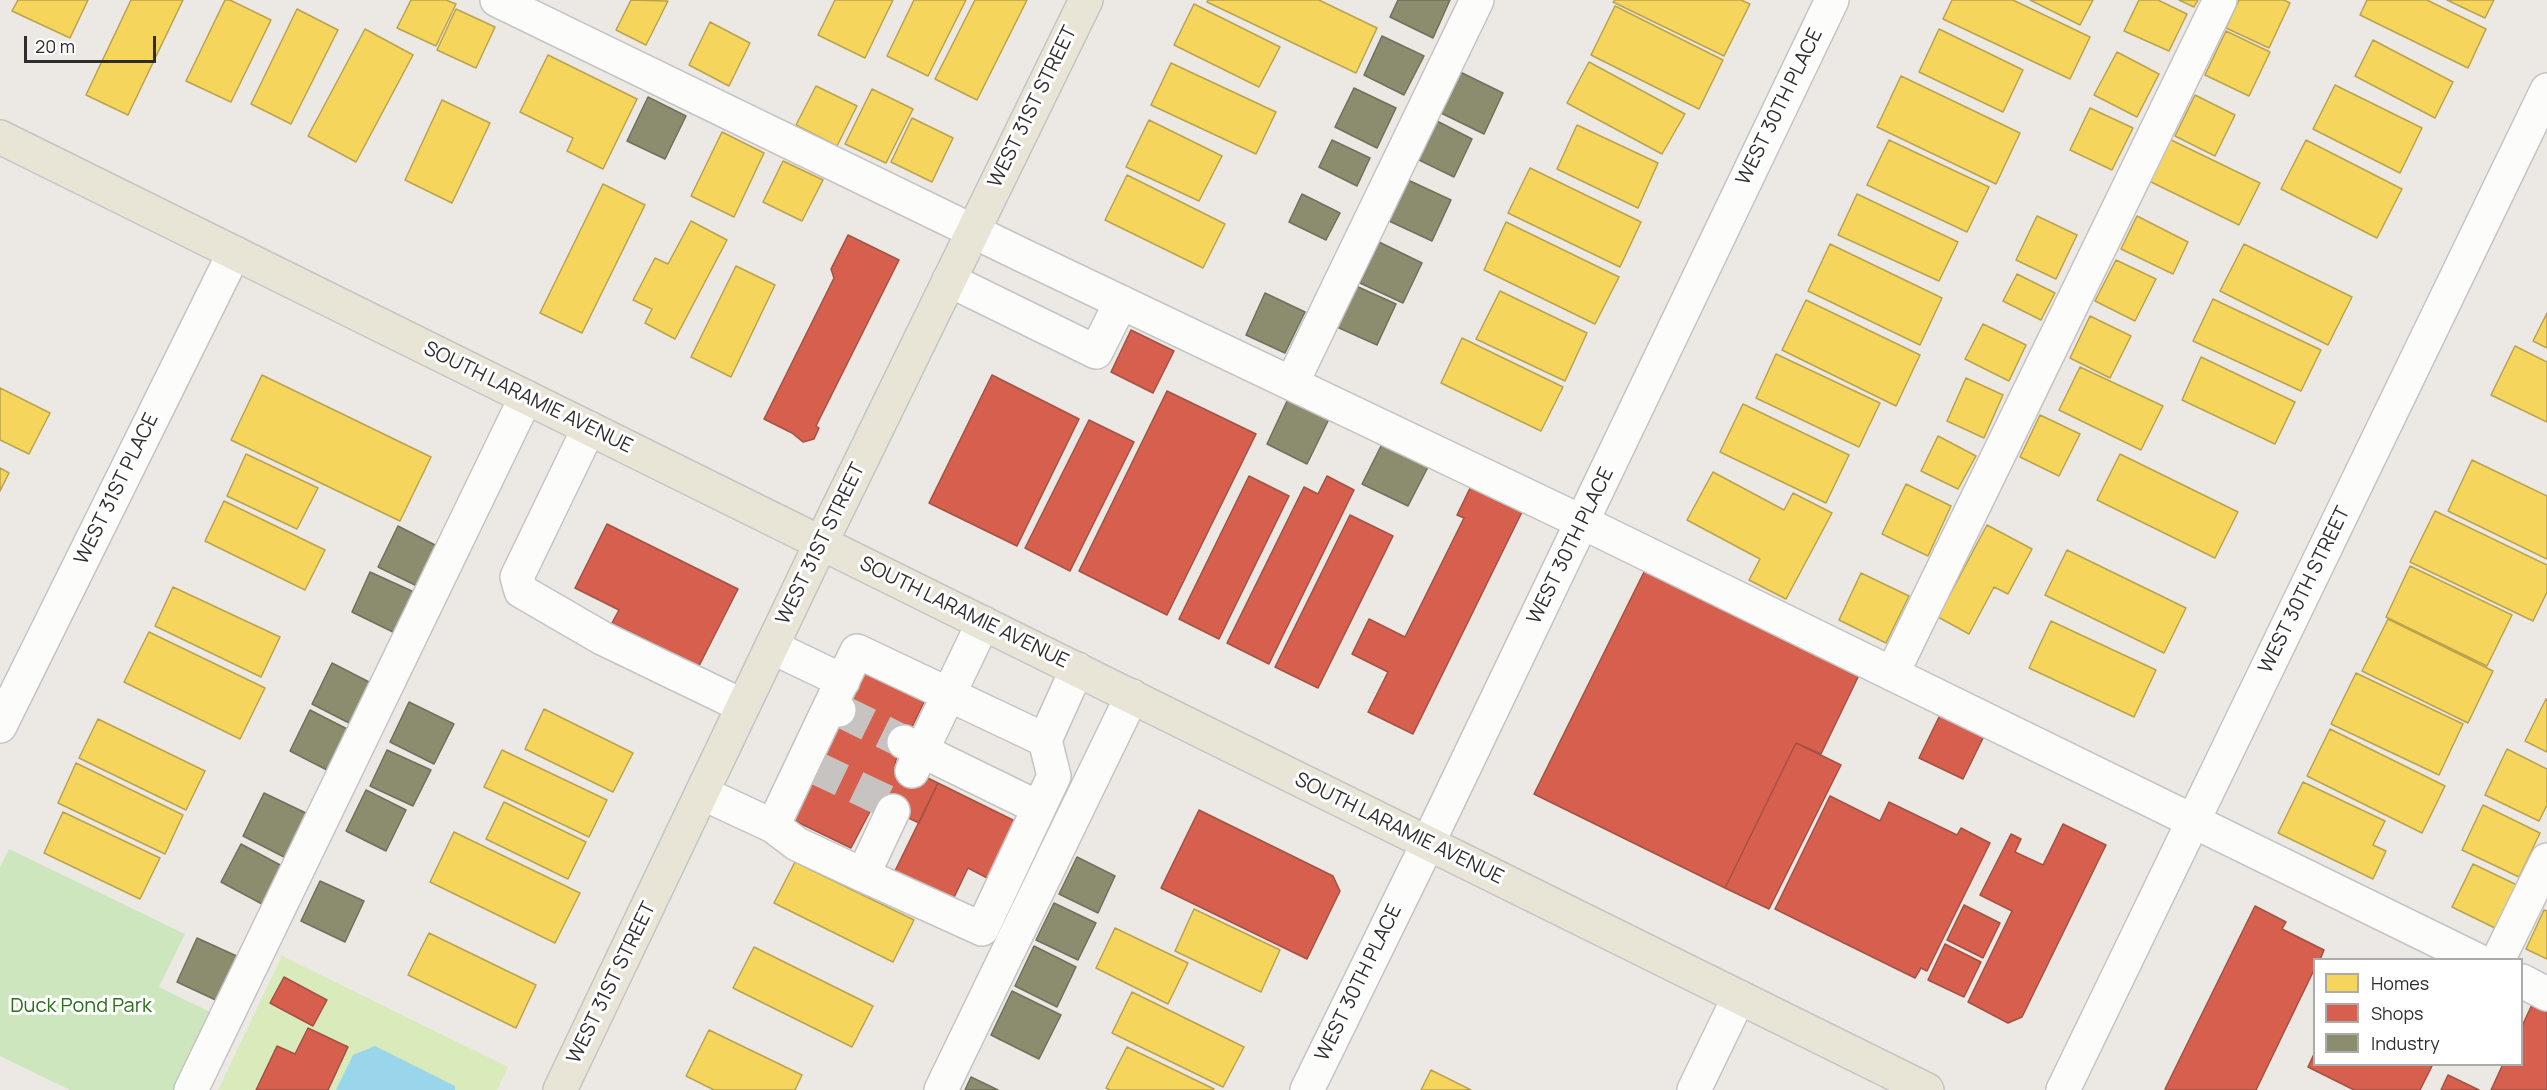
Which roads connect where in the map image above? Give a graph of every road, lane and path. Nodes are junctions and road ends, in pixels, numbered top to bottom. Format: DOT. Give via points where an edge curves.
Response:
graph roads {
  1 [pos="497,0"];
  2 [pos="1086,0"];
  3 [pos="1476,0"];
  4 [pos="1832,0"];
  5 [pos="2220,0"];
  6 [pos="2547,90"];
  7 [pos="0,137"];
  8 [pos="973,231"];
  9 [pos="234,253"];
  10 [pos="949,280"];
  11 [pos="1121,302"];
  12 [pos="1292,383"];
  13 [pos="526,397"];
  14 [pos="589,428"];
  15 [pos="1582,522"];
  16 [pos="821,543"];
  17 [pos="983,623"];
  18 [pos="772,647"];
  19 [pos="1077,669"];
  20 [pos="1892,674"];
  21 [pos="949,696"];
  22 [pos="1132,696"];
  23 [pos="837,699"];
  24 [pos="743,706"];
  25 [pos="0,726"];
  26 [pos="1045,740"];
  27 [pos="702,793"];
  28 [pos="1039,808"];
  29 [pos="893,811"];
  30 [pos="2194,821"];
  31 [pos="773,826"];
  32 [pos="1428,843"];
  33 [pos="2547,860"];
  34 [pos="864,875"];
  35 [pos="2473,958"];
  36 [pos="2499,958"];
  37 [pos="2523,982"];
  38 [pos="2547,994"];
  39 [pos="1739,997"];
  40 [pos="191,1090"];
  41 [pos="560,1090"];
  42 [pos="941,1090"];
  43 [pos="1307,1090"];
  44 [pos="1694,1090"];
  45 [pos="1927,1090"];
  46 [pos="2063,1090"];
  1 -- 8 [label="street"];
  2 -- 8 [label="main road, WEST 31ST STREET"];
  3 -- 12 [label="street"];
  4 -- 15 [label="street, WEST 30TH PLACE"];
  5 -- 20 [label="street"];
  6 -- 30 [label="street, WEST 30TH STREET"];
  7 -- 9 [label="main road, SOUTH LARAMIE AVENUE"];
  8 -- 10 [label="main road, WEST 31ST STREET"];
  8 -- 11 [label="street"];
  9 -- 13 [label="main road, SOUTH LARAMIE AVENUE"];
  9 -- 25 [label="street, WEST 31ST PLACE"];
  10 -- 11 [label="street" via="1096,351"];
  10 -- 16 [label="main road, WEST 31ST STREET"];
  11 -- 12 [label="street"];
  12 -- 15 [label="street"];
  13 -- 14 [label="main road, SOUTH LARAMIE AVENUE"];
  13 -- 40 [label="street"];
  14 -- 16 [label="main road, SOUTH LARAMIE AVENUE"];
  14 -- 24 [label="street" via="517,577 521,591 602,638"];
  15 -- 20 [label="street"];
  15 -- 32 [label="street, WEST 30TH PLACE"];
  16 -- 17 [label="main road, SOUTH LARAMIE AVENUE"];
  16 -- 18 [label="main road, WEST 31ST STREET"];
  17 -- 19 [label="main road, SOUTH LARAMIE AVENUE"];
  17 -- 21 [label="street"];
  18 -- 23 [label="street"];
  18 -- 24 [label="main road, WEST 31ST STREET"];
  19 -- 22 [label="main road, SOUTH LARAMIE AVENUE"];
  19 -- 26 [label="street"];
  20 -- 30 [label="street"];
  21 -- 23 [label="street" via="857,651"];
  21 -- 26 [label="street"];
  21 -- 28 [label="street" via="913,755"];
  22 -- 32 [label="main road, SOUTH LARAMIE AVENUE"];
  22 -- 42 [label="street"];
  23 -- 31 [label="street"];
  24 -- 27 [label="main road, WEST 31ST STREET"];
  26 -- 28 [label="street" via="1054,776"];
  27 -- 31 [label="street"];
  27 -- 41 [label="main road, WEST 31ST STREET"];
  28 -- 34 [label="street" via="982,929"];
  29 -- 34 [label="street"];
  30 -- 35 [label="street"];
  30 -- 46 [label="street, WEST 30TH STREET"];
  31 -- 34 [label="street" via="797,843"];
  32 -- 39 [label="main road, SOUTH LARAMIE AVENUE"];
  32 -- 43 [label="street, WEST 30TH PLACE"];
  33 -- 36 [label="street"];
  37 -- 38 [label="street"];
  39 -- 44 [label="street"];
  39 -- 45 [label="main road, SOUTH LARAMIE AVENUE"];
}
